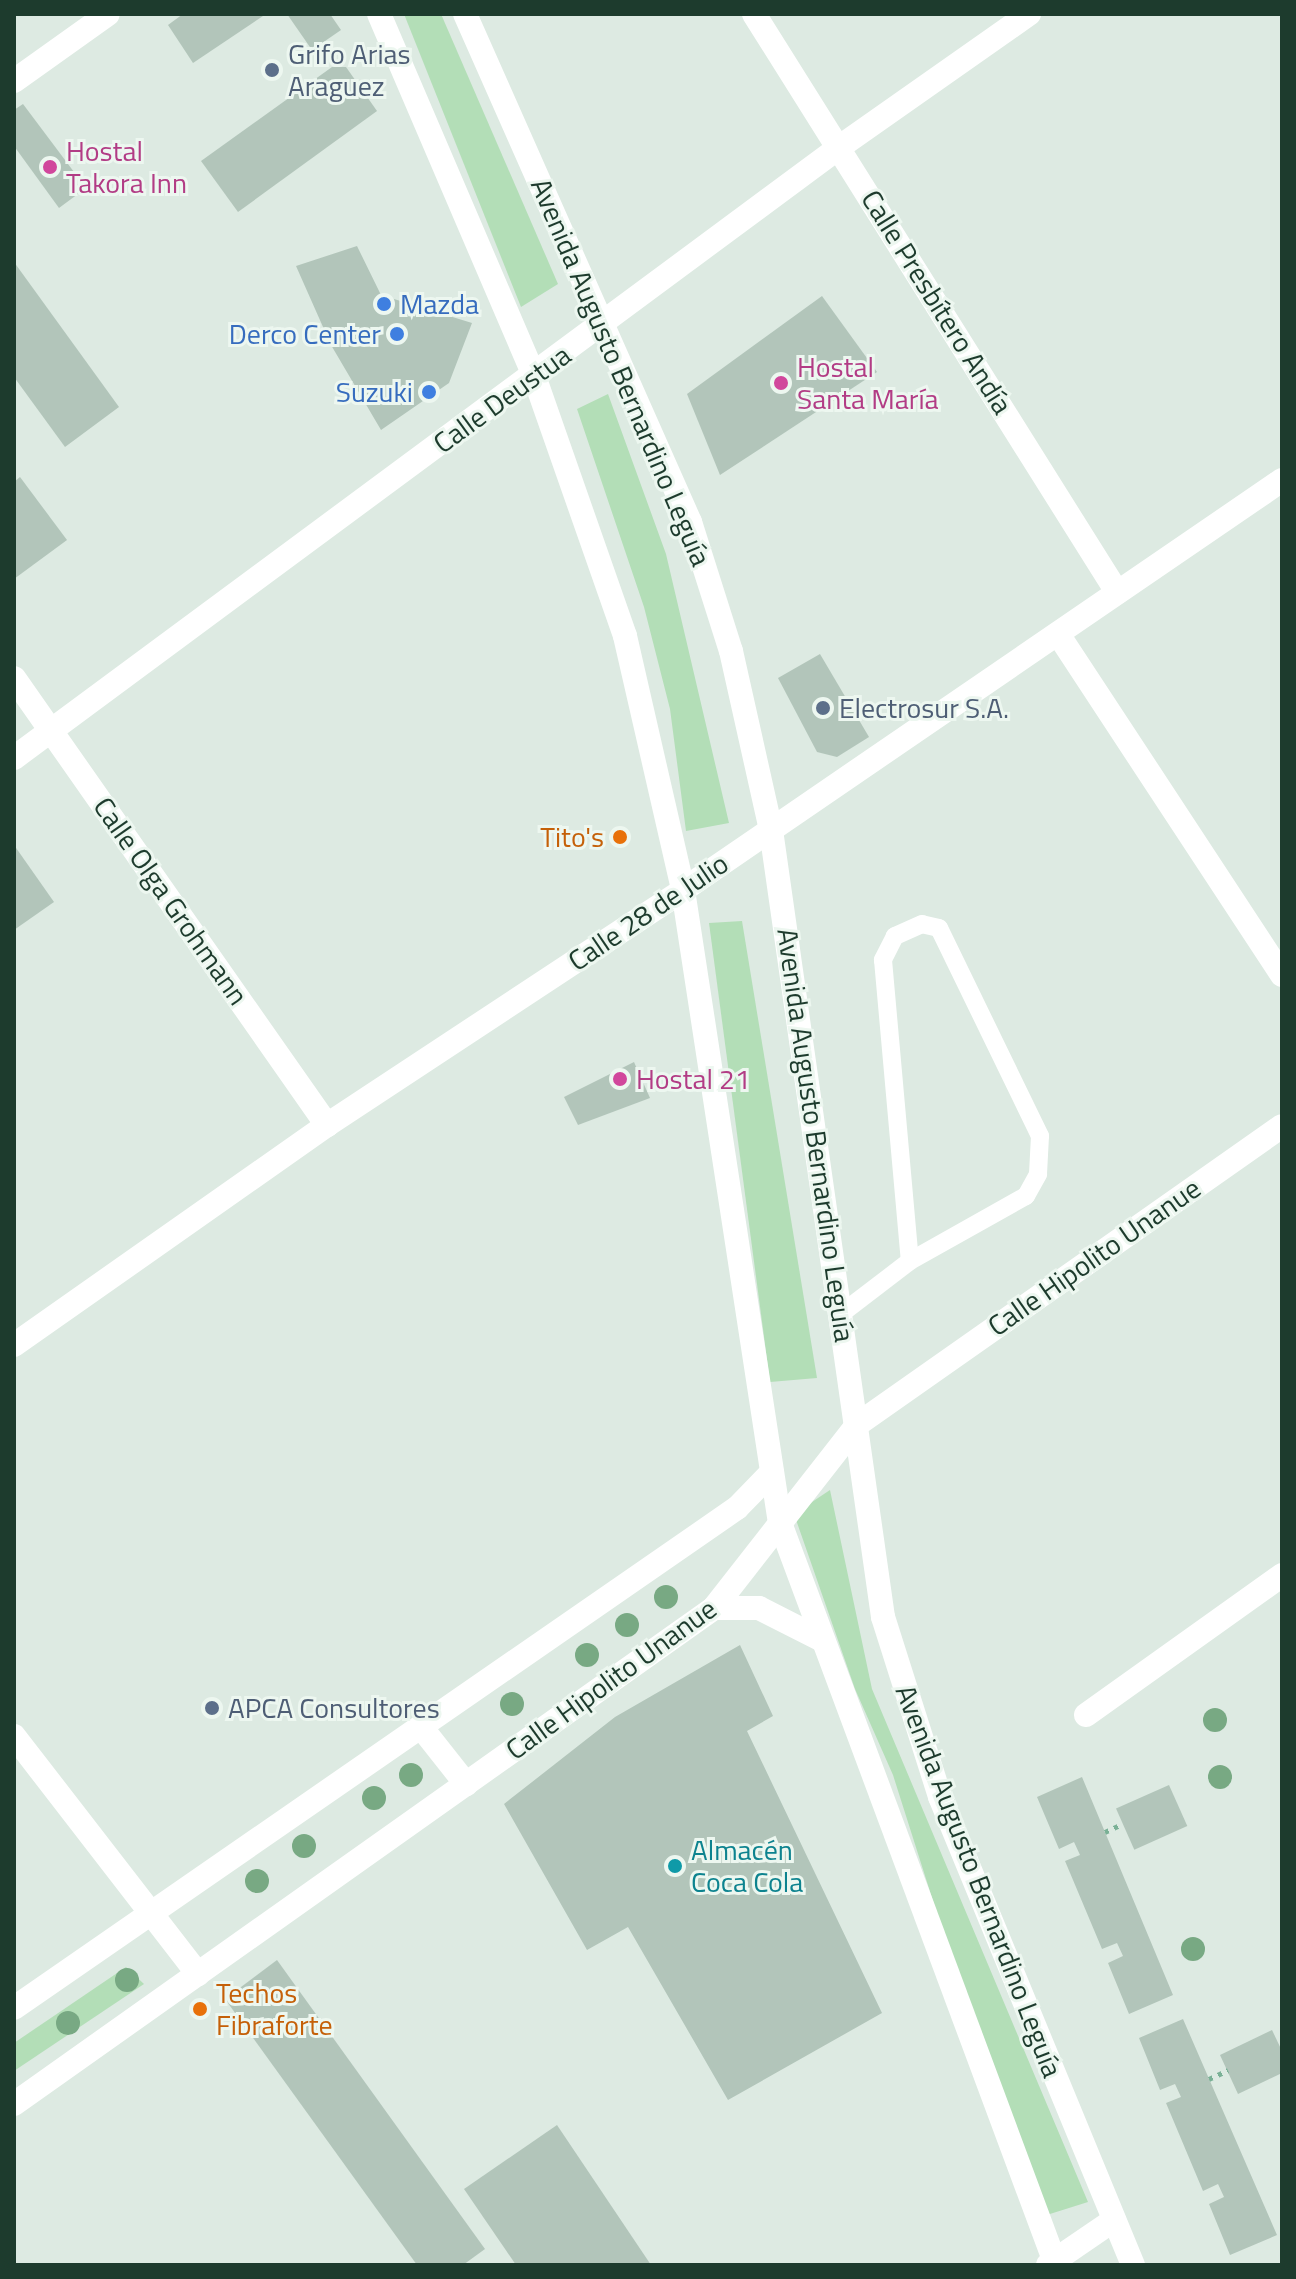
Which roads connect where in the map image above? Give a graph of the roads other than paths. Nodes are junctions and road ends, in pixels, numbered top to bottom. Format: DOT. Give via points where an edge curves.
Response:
graph roads {
  1 [pos="108,14"];
  2 [pos="379,14"];
  3 [pos="465,14"];
  4 [pos="754,14"];
  5 [pos="1029,14"];
  6 [pos="14,81"];
  7 [pos="841,146"];
  8 [pos="604,324"];
  9 [pos="534,376"];
  10 [pos="1282,480"];
  11 [pos="1117,592"];
  12 [pos="1058,634"];
  13 [pos="14,678"];
  14 [pos="53,730"];
  15 [pos="14,758"];
  16 [pos="771,830"];
  17 [pos="683,890"];
  18 [pos="1282,975"];
  19 [pos="327,1125"];
  20 [pos="1282,1126"];
  21 [pos="910,1261"];
  22 [pos="842,1313"];
  23 [pos="14,1345"];
  24 [pos="858,1424"];
  25 [pos="772,1472"];
  26 [pos="780,1523"];
  27 [pos="1282,1575"];
  28 [pos="714,1608"];
  29 [pos="822,1640"];
  30 [pos="1086,1715"];
  31 [pos="421,1727"];
  32 [pos="14,1736"];
  33 [pos="466,1784"];
  34 [pos="150,1915"];
  35 [pos="198,1974"];
  36 [pos="14,2008"];
  37 [pos="14,2104"];
  38 [pos="1114,2220"];
  39 [pos="1053,2264"];
  40 [pos="1133,2265"];
  1 -- 6 [label="main road"];
  2 -- 9 [label="main road"];
  3 -- 8 [label="main road, Avenida Augusto Bernardino Leguía"];
  4 -- 7 [label="main road, Calle Presbítero Andía"];
  5 -- 7 [label="main road, Calle Deustua"];
  7 -- 8 [label="main road, Calle Deustua"];
  7 -- 11 [label="main road, Calle Presbítero Andía"];
  8 -- 9 [label="main road, Calle Deustua"];
  8 -- 16 [label="main road, Avenida Augusto Bernardino Leguía" via="690,522 731,651"];
  9 -- 14 [label="main road, Calle Deustua"];
  9 -- 17 [label="main road" via="625,636"];
  10 -- 11 [label="main road, Calle 28 de Julio"];
  11 -- 12 [label="main road, Calle 28 de Julio"];
  12 -- 16 [label="main road, Calle 28 de Julio"];
  12 -- 18 [label="main road"];
  13 -- 14 [label="main road, Calle Olga Grohmann"];
  14 -- 15 [label="main road, Calle Deustua"];
  14 -- 19 [label="main road, Calle Olga Grohmann"];
  16 -- 17 [label="main road, Calle 28 de Julio"];
  16 -- 22 [label="main road, Avenida Augusto Bernardino Leguía"];
  17 -- 19 [label="main road, Calle 28 de Julio"];
  17 -- 25 [label="main road"];
  19 -- 23 [label="main road, Calle 28 de Julio"];
  20 -- 24 [label="main road, Calle Hipolito Unanue"];
  21 -- 21 [label="lane" via="1026,1196 1038,1174 1040,1136 939,928 922,924 895,936 883,960"];
  21 -- 22 [label="lane"];
  22 -- 24 [label="main road, Avenida Augusto Bernardino Leguía"];
  24 -- 26 [label="main road, Calle Hipolito Unanue"];
  24 -- 38 [label="main road, Avenida Augusto Bernardino Leguía" via="867,1518 898,1675 940,1797"];
  25 -- 26 [label="main road"];
  25 -- 31 [label="main road" via="737,1508"];
  26 -- 28 [label="main road, Calle Hipolito Unanue"];
  26 -- 29 [label="main road"];
  27 -- 30 [label="main road"];
  28 -- 29 [label="main road" via="759,1608"];
  28 -- 33 [label="main road, Calle Hipolito Unanue"];
  29 -- 39 [label="main road"];
  31 -- 33 [label="main road"];
  31 -- 34 [label="main road"];
  32 -- 34 [label="main road"];
  33 -- 35 [label="main road, Calle Hipolito Unanue"];
  34 -- 35 [label="main road"];
  34 -- 36 [label="main road"];
  35 -- 37 [label="main road, Calle Hipolito Unanue"];
  38 -- 39 [label="main road"];
  38 -- 40 [label="main road, Avenida Augusto Bernardino Leguía"];
}
